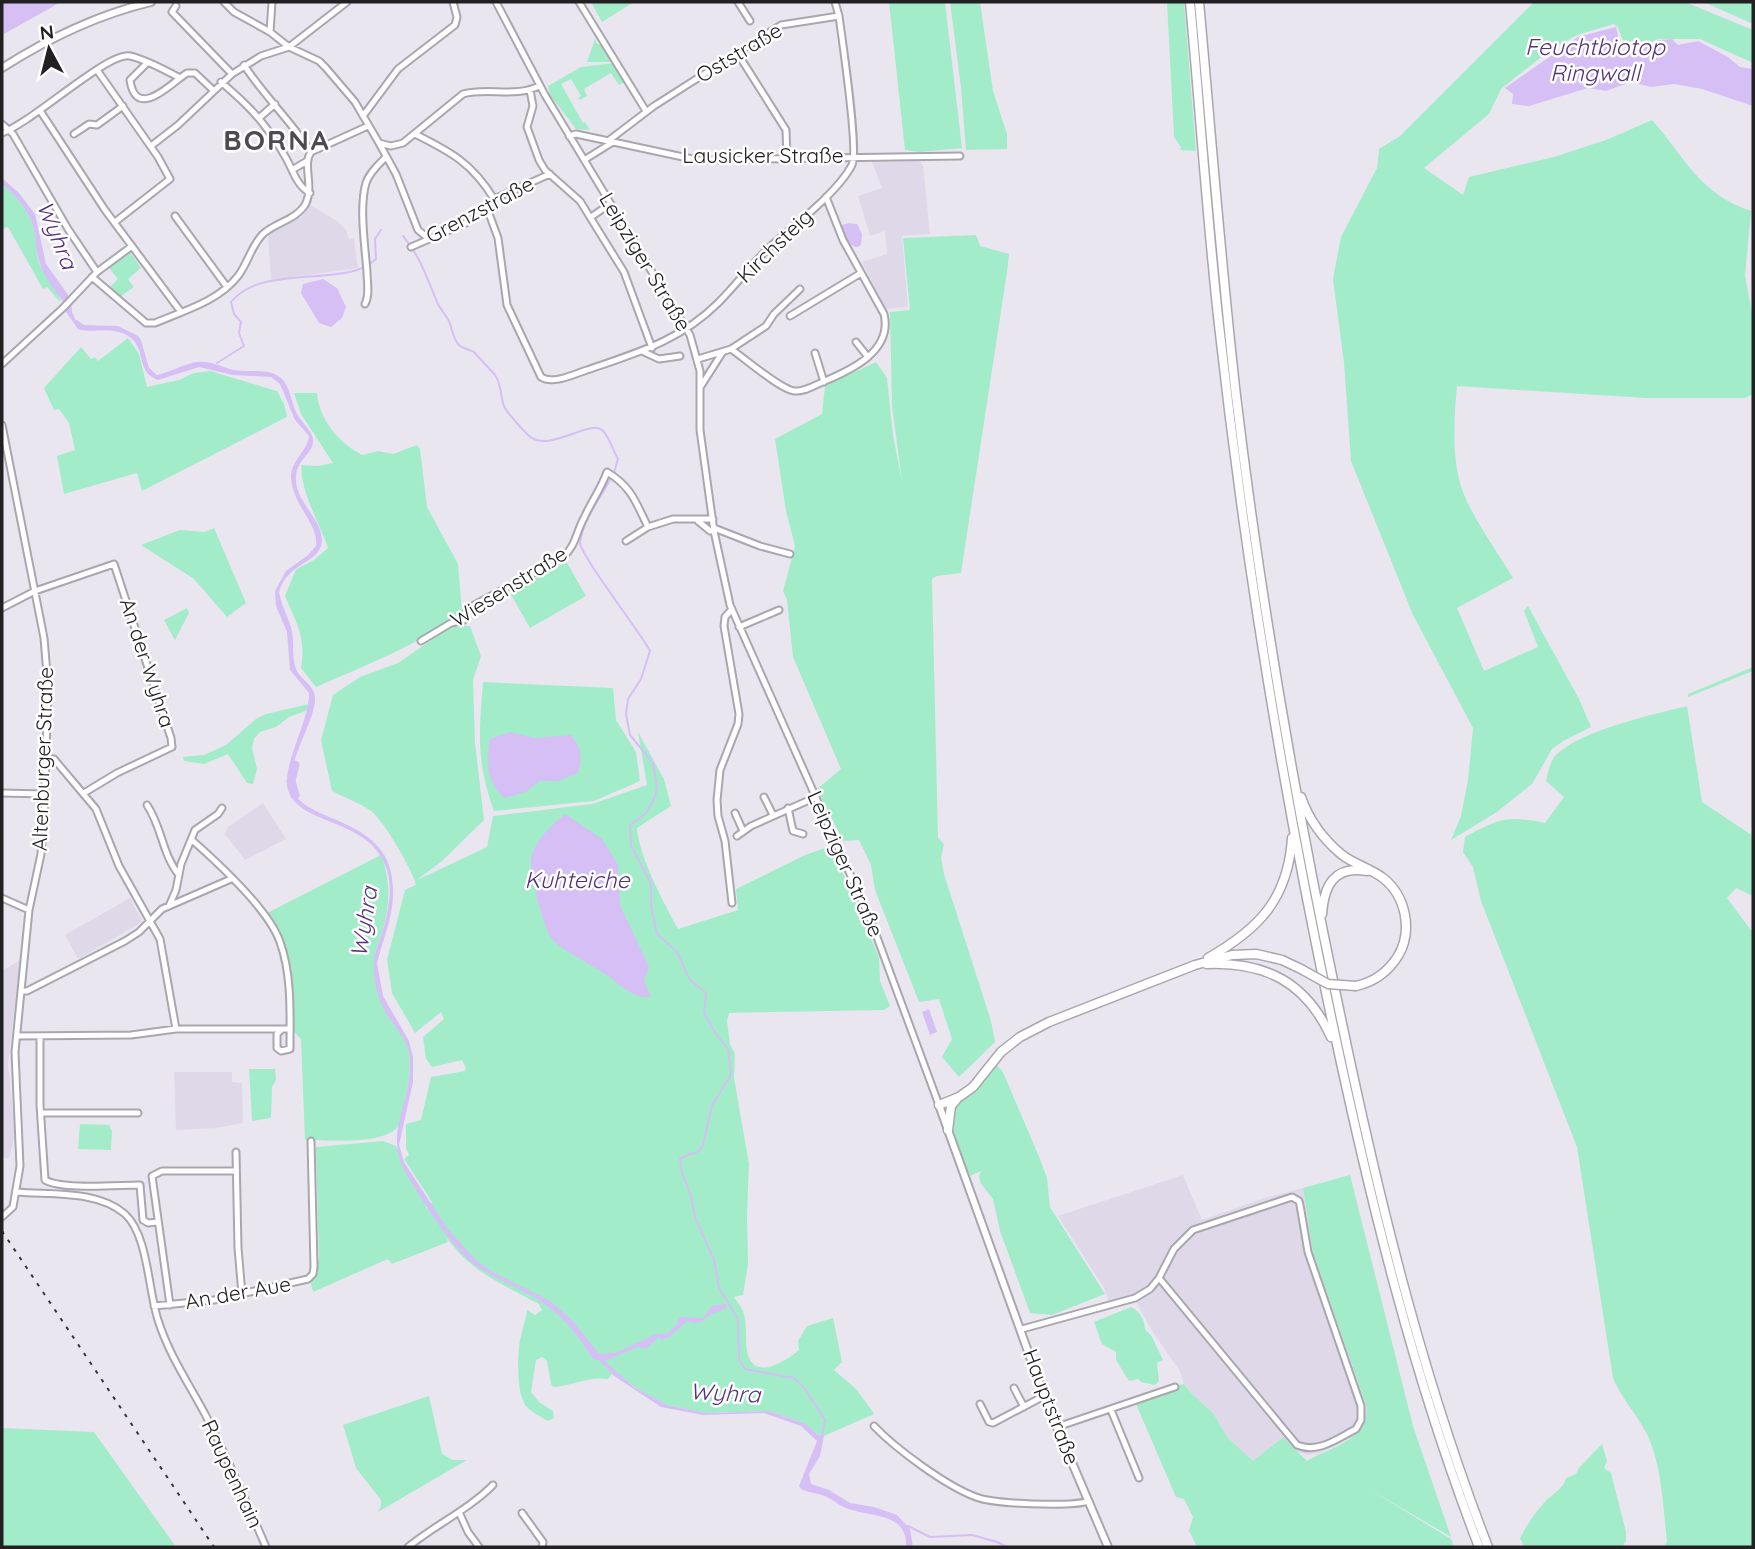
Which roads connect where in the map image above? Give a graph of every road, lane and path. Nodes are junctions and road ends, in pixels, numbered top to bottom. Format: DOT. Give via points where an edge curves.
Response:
graph roads {
  1 [pos="150,2"];
  2 [pos="224,2"];
  3 [pos="272,2"];
  4 [pos="347,2"];
  5 [pos="453,2"];
  6 [pos="496,2"];
  7 [pos="579,2"];
  8 [pos="738,2"];
  9 [pos="835,2"];
  10 [pos="1190,2"];
  11 [pos="1199,2"];
  12 [pos="176,6"];
  13 [pos="839,16"];
  14 [pos="750,21"];
  15 [pos="270,32"];
  16 [pos="289,47"];
  17 [pos="738,54"];
  18 [pos="147,63"];
  19 [pos="244,65"];
  20 [pos="2,68"];
  21 [pos="97,71"];
  22 [pos="232,74"];
  23 [pos="180,78"];
  24 [pos="221,82"];
  25 [pos="540,86"];
  26 [pos="213,90"];
  27 [pos="530,90"];
  28 [pos="275,104"];
  29 [pos="123,106"];
  30 [pos="646,111"];
  31 [pos="41,112"];
  32 [pos="363,116"];
  33 [pos="259,118"];
  34 [pos="2,124"];
  35 [pos="368,126"];
  36 [pos="5,132"];
  37 [pos="74,134"];
  38 [pos="415,134"];
  39 [pos="569,136"];
  40 [pos="611,141"];
  41 [pos="379,143"];
  42 [pos="150,146"];
  43 [pos="310,152"];
  44 [pos="854,156"];
  45 [pos="960,156"];
  46 [pos="386,157"];
  47 [pos="787,158"];
  48 [pos="584,160"];
  49 [pos="307,161"];
  50 [pos="292,170"];
  51 [pos="550,174"];
  52 [pos="310,193"];
  53 [pos="826,197"];
  54 [pos="495,199"];
  55 [pos="610,204"];
  56 [pos="487,208"];
  57 [pos="175,216"];
  58 [pos="591,217"];
  59 [pos="115,222"];
  60 [pos="428,239"];
  61 [pos="132,246"];
  62 [pos="412,246"];
  63 [pos="97,272"];
  64 [pos="861,273"];
  65 [pos="92,278"];
  66 [pos="227,287"];
  67 [pos="800,289"];
  68 [pos="365,304"];
  69 [pos="181,313"];
  70 [pos="790,316"];
  71 [pos="687,328"];
  72 [pos="856,342"];
  73 [pos="652,348"];
  74 [pos="731,349"];
  75 [pos="644,352"];
  76 [pos="722,353"];
  77 [pos="815,353"];
  78 [pos="680,356"];
  79 [pos="868,357"];
  80 [pos="698,359"];
  81 [pos="2,363"];
  82 [pos="824,382"];
  83 [pos="701,386"];
  84 [pos="2,425"];
  85 [pos="713,519"];
  86 [pos="698,521"];
  87 [pos="648,527"];
  88 [pos="713,530"];
  89 [pos="626,541"];
  90 [pos="790,554"];
  91 [pos="35,590"];
  92 [pos="2,608"];
  93 [pos="732,609"];
  94 [pos="779,610"];
  95 [pos="739,627"];
  96 [pos="421,641"];
  97 [pos="46,758"];
  98 [pos="1292,771"];
  99 [pos="2,793"];
  100 [pos="84,793"];
  101 [pos="45,794"];
  102 [pos="764,797"];
  103 [pos="816,797"];
  104 [pos="147,805"];
  105 [pos="222,808"];
  106 [pos="788,808"];
  107 [pos="735,813"];
  108 [pos="773,815"];
  109 [pos="1293,825"];
  110 [pos="743,831"];
  111 [pos="803,834"];
  112 [pos="737,836"];
  113 [pos="192,840"];
  114 [pos="1374,873"];
  115 [pos="179,875"];
  116 [pos="231,879"];
  117 [pos="2,898"];
  118 [pos="733,903"];
  119 [pos="169,905"];
  120 [pos="29,910"];
  121 [pos="149,920"];
  122 [pos="1322,928"];
  123 [pos="1195,965"];
  124 [pos="22,991"];
  125 [pos="176,1029"];
  126 [pos="282,1029"];
  127 [pos="289,1029"];
  128 [pos="40,1035"];
  129 [pos="17,1036"];
  130 [pos="1338,1052"];
  131 [pos="959,1097"];
  132 [pos="939,1105"];
  133 [pos="41,1113"];
  134 [pos="138,1113"];
  135 [pos="948,1130"];
  136 [pos="311,1141"];
  137 [pos="236,1152"];
  138 [pos="236,1171"];
  139 [pos="17,1192"];
  140 [pos="2,1216"];
  141 [pos="158,1222"];
  142 [pos="1159,1278"];
  143 [pos="242,1294"];
  144 [pos="170,1305"];
  145 [pos="154,1306"];
  146 [pos="1022,1329"];
  147 [pos="1175,1387"];
  148 [pos="1014,1388"];
  149 [pos="1045,1396"];
  150 [pos="980,1404"];
  151 [pos="1024,1407"];
  152 [pos="1111,1410"];
  153 [pos="874,1426"];
  154 [pos="1057,1427"];
  155 [pos="1139,1478"];
  156 [pos="493,1485"];
  157 [pos="1089,1501"];
  158 [pos="458,1512"];
  159 [pos="522,1513"];
  160 [pos="266,1547"];
  161 [pos="408,1547"];
  162 [pos="479,1547"];
  163 [pos="542,1547"];
  164 [pos="1108,1547"];
  165 [pos="1479,1547"];
  166 [pos="1488,1547"];
  1 -- 20 [label="main road" via="73,28"];
  2 -- 15 [label="street"];
  3 -- 15 [label="street"];
  4 -- 16 [label="street"];
  5 -- 32 [label="street" via="455,25 398,69"];
  6 -- 25 [label="street, Leipziger Straße"];
  7 -- 30 [label="street"];
  8 -- 14 [label="street"];
  9 -- 13 [label="street"];
  10 -- 109 [label="highway" via="1226,385 1257,614"];
  11 -- 98 [label="highway" via="1237,400"];
  12 -- 22 [label="street" via="172,12"];
  13 -- 17 [label="street, Oststraße" via="781,25"];
  13 -- 44 [label="street"];
  15 -- 16 [label="street"];
  16 -- 19 [label="street"];
  16 -- 32 [label="street" via="319,61"];
  17 -- 30 [label="street, Oststraße"];
  17 -- 47 [label="street" via="786,130"];
  18 -- 21 [label="street" via="124,56"];
  18 -- 23 [label="street"];
  18 -- 23 [label="street" via="130,80 139,97 157,96"];
  19 -- 22 [label="street"];
  19 -- 28 [label="street"];
  21 -- 29 [label="street"];
  21 -- 31 [label="street"];
  22 -- 24 [label="street"];
  23 -- 26 [label="street" via="195,73"];
  24 -- 26 [label="street"];
  24 -- 33 [label="street"];
  25 -- 27 [label="street"];
  25 -- 39 [label="street, Leipziger Straße"];
  26 -- 42 [label="street"];
  27 -- 38 [label="street" via="463,94"];
  27 -- 51 [label="street" via="533,106 527,130"];
  28 -- 33 [label="street"];
  28 -- 43 [label="street"];
  29 -- 37 [label="street" via="97,125 89,124"];
  29 -- 42 [label="street"];
  30 -- 40 [label="street, Oststraße"];
  31 -- 36 [label="street"];
  31 -- 59 [label="street"];
  32 -- 35 [label="street"];
  33 -- 50 [label="street"];
  34 -- 36 [label="street"];
  35 -- 41 [label="street"];
  35 -- 43 [label="street"];
  36 -- 63 [label="street" via="13,134"];
  38 -- 41 [label="street" via="398,145"];
  38 -- 54 [label="street" via="461,160"];
  39 -- 40 [label="street, Lausicker Straße"];
  39 -- 48 [label="street, Leipziger Straße"];
  40 -- 47 [label="street, Lausicker Straße" via="684,159"];
  40 -- 48 [label="street, Oststraße"];
  41 -- 46 [label="street"];
  42 -- 59 [label="street" via="168,181"];
  43 -- 49 [label="street"];
  44 -- 45 [label="street, Lausicker Straße"];
  44 -- 47 [label="street, Lausicker Straße"];
  44 -- 53 [label="street, Kirchsteig"];
  46 -- 60 [label="street" via="418,230"];
  46 -- 68 [label="street" via="366,181"];
  48 -- 55 [label="street, Leipziger Straße"];
  49 -- 50 [label="street"];
  49 -- 52 [label="street"];
  50 -- 52 [label="street"];
  51 -- 54 [label="street, Grenzstraße"];
  51 -- 58 [label="street"];
  52 -- 66 [label="street" via="298,214 258,240"];
  53 -- 64 [label="street"];
  53 -- 71 [label="street, Kirchsteig"];
  54 -- 56 [label="street, Grenzstraße"];
  55 -- 58 [label="street"];
  55 -- 71 [label="street, Leipziger Straße"];
  56 -- 60 [label="street, Grenzstraße" via="466,223"];
  56 -- 75 [label="street, Kirchsteig" via="498,238 507,305 541,377 552,380"];
  57 -- 66 [label="street"];
  58 -- 73 [label="street" via="628,279"];
  59 -- 61 [label="street"];
  60 -- 62 [label="street, Grenzstraße"];
  61 -- 63 [label="street"];
  61 -- 69 [label="street"];
  63 -- 65 [label="street"];
  64 -- 70 [label="street"];
  64 -- 79 [label="street" via="886,321 881,340"];
  65 -- 69 [label="street" via="146,323"];
  65 -- 81 [label="street"];
  66 -- 69 [label="street"];
  67 -- 74 [label="street" via="766,326"];
  71 -- 73 [label="street, Kirchsteig"];
  71 -- 80 [label="street, Leipziger Straße"];
  72 -- 79 [label="street"];
  73 -- 75 [label="street, Kirchsteig"];
  74 -- 76 [label="street"];
  74 -- 82 [label="street" via="784,387 797,391"];
  75 -- 78 [label="street" via="664,360"];
  76 -- 80 [label="street"];
  76 -- 83 [label="street"];
  77 -- 82 [label="street"];
  79 -- 82 [label="street" via="853,370"];
  80 -- 83 [label="street, Leipziger Straße"];
  83 -- 85 [label="street, Leipziger Straße" via="700,436"];
  84 -- 91 [label="street, Altenburger Straße"];
  85 -- 86 [label="street"];
  85 -- 88 [label="street, Leipziger Straße"];
  86 -- 87 [label="street" via="673,519"];
  86 -- 88 [label="street"];
  87 -- 89 [label="street"];
  87 -- 96 [label="street, Wiesenstraße" via="628,488 607,472 570,551 467,610 464,620"];
  88 -- 90 [label="street"];
  88 -- 93 [label="street, Leipziger Straße"];
  91 -- 92 [label="street"];
  91 -- 97 [label="street, Altenburger Straße" via="48,675"];
  91 -- 100 [label="street, An der Wyhra" via="114,564 171,738 169,750"];
  93 -- 95 [label="street, Leipziger Straße"];
  93 -- 118 [label="street" via="724,626 739,719 720,770 717,800"];
  94 -- 95 [label="street"];
  95 -- 103 [label="street, Leipziger Straße"];
  97 -- 100 [label="street" via="54,759"];
  97 -- 101 [label="street, Altenburger Straße"];
  98 -- 114 [label="highway" via="1318,832 1343,856"];
  98 -- 122 [label="highway"];
  99 -- 101 [label="street"];
  100 -- 121 [label="street"];
  101 -- 120 [label="street, Altenburger Straße" via="41,854"];
  102 -- 108 [label="street"];
  103 -- 106 [label="street"];
  103 -- 132 [label="street, Leipziger Straße" via="871,922"];
  104 -- 115 [label="street"];
  105 -- 113 [label="street" via="195,830"];
  106 -- 108 [label="street"];
  106 -- 111 [label="street" via="793,831"];
  107 -- 110 [label="street"];
  108 -- 110 [label="street"];
  109 -- 123 [label="highway" via="1289,868 1278,897 1236,942"];
  109 -- 130 [label="highway"];
  110 -- 112 [label="street"];
  113 -- 115 [label="street"];
  113 -- 116 [label="street"];
  114 -- 122 [label="highway" via="1352,870 1332,879 1323,895"];
  114 -- 123 [label="highway, bridge" via="1398,895 1407,932 1393,965 1380,976 1356,986 1328,984 1282,960 1256,954"];
  115 -- 119 [label="street"];
  116 -- 119 [label="street"];
  116 -- 127 [label="street" via="278,936 285,956"];
  117 -- 120 [label="street"];
  119 -- 121 [label="street"];
  120 -- 124 [label="street, Altenburger Straße"];
  121 -- 124 [label="street" via="125,941"];
  121 -- 125 [label="street" via="160,939"];
  122 -- 166 [label="highway" via="1410,1314"];
  123 -- 130 [label="highway" via="1256,967 1288,982 1317,1010"];
  123 -- 131 [label="highway" via="1020,1037"];
  124 -- 129 [label="street, Altenburger Straße"];
  125 -- 126 [label="street"];
  125 -- 128 [label="street" via="131,1035"];
  126 -- 127 [label="street"];
  126 -- 127 [label="street" via="277,1034 277,1048 285,1051 290,1049"];
  128 -- 129 [label="street"];
  128 -- 133 [label="street"];
  129 -- 139 [label="street, Altenburger Straße" via="21,1146"];
  130 -- 165 [label="highway" via="1402,1317"];
  131 -- 132 [label="highway"];
  131 -- 135 [label="highway" via="951,1106"];
  132 -- 135 [label="main road, Hauptstraße"];
  133 -- 134 [label="street"];
  133 -- 141 [label="street" via="44,1177 49,1183 140,1185 143,1220"];
  135 -- 146 [label="main road, Hauptstraße"];
  136 -- 143 [label="street, An der Aue" via="313,1274 301,1282"];
  137 -- 138 [label="street"];
  138 -- 141 [label="street" via="162,1171 152,1176"];
  138 -- 143 [label="street"];
  139 -- 140 [label="street, Altenburger Straße" via="13,1207"];
  139 -- 145 [label="street, Raupenhain" via="96,1199 124,1213 142,1241"];
  141 -- 144 [label="street"];
  142 -- 142 [label="street" via="1174,1249 1193,1230 1296,1198 1308,1252 1361,1406 1360,1424 1322,1447 1297,1445"];
  142 -- 146 [label="street" via="1135,1298"];
  143 -- 144 [label="street, An der Aue"];
  144 -- 145 [label="street, An der Aue"];
  145 -- 160 [label="street, Raupenhain" via="172,1357 219,1441"];
  146 -- 149 [label="main road, Hauptstraße"];
  147 -- 152 [label="street"];
  148 -- 151 [label="street"];
  149 -- 151 [label="street"];
  149 -- 154 [label="main road, Hauptstraße"];
  150 -- 151 [label="street" via="993,1423"];
  152 -- 154 [label="street"];
  152 -- 155 [label="street"];
  153 -- 157 [label="street" via="888,1441 977,1498 1052,1504"];
  154 -- 157 [label="main road, Hauptstraße"];
  156 -- 158 [label="street"];
  157 -- 164 [label="main road, Hauptstraße"];
  158 -- 161 [label="street"];
  158 -- 162 [label="street"];
  159 -- 163 [label="street"];
}
